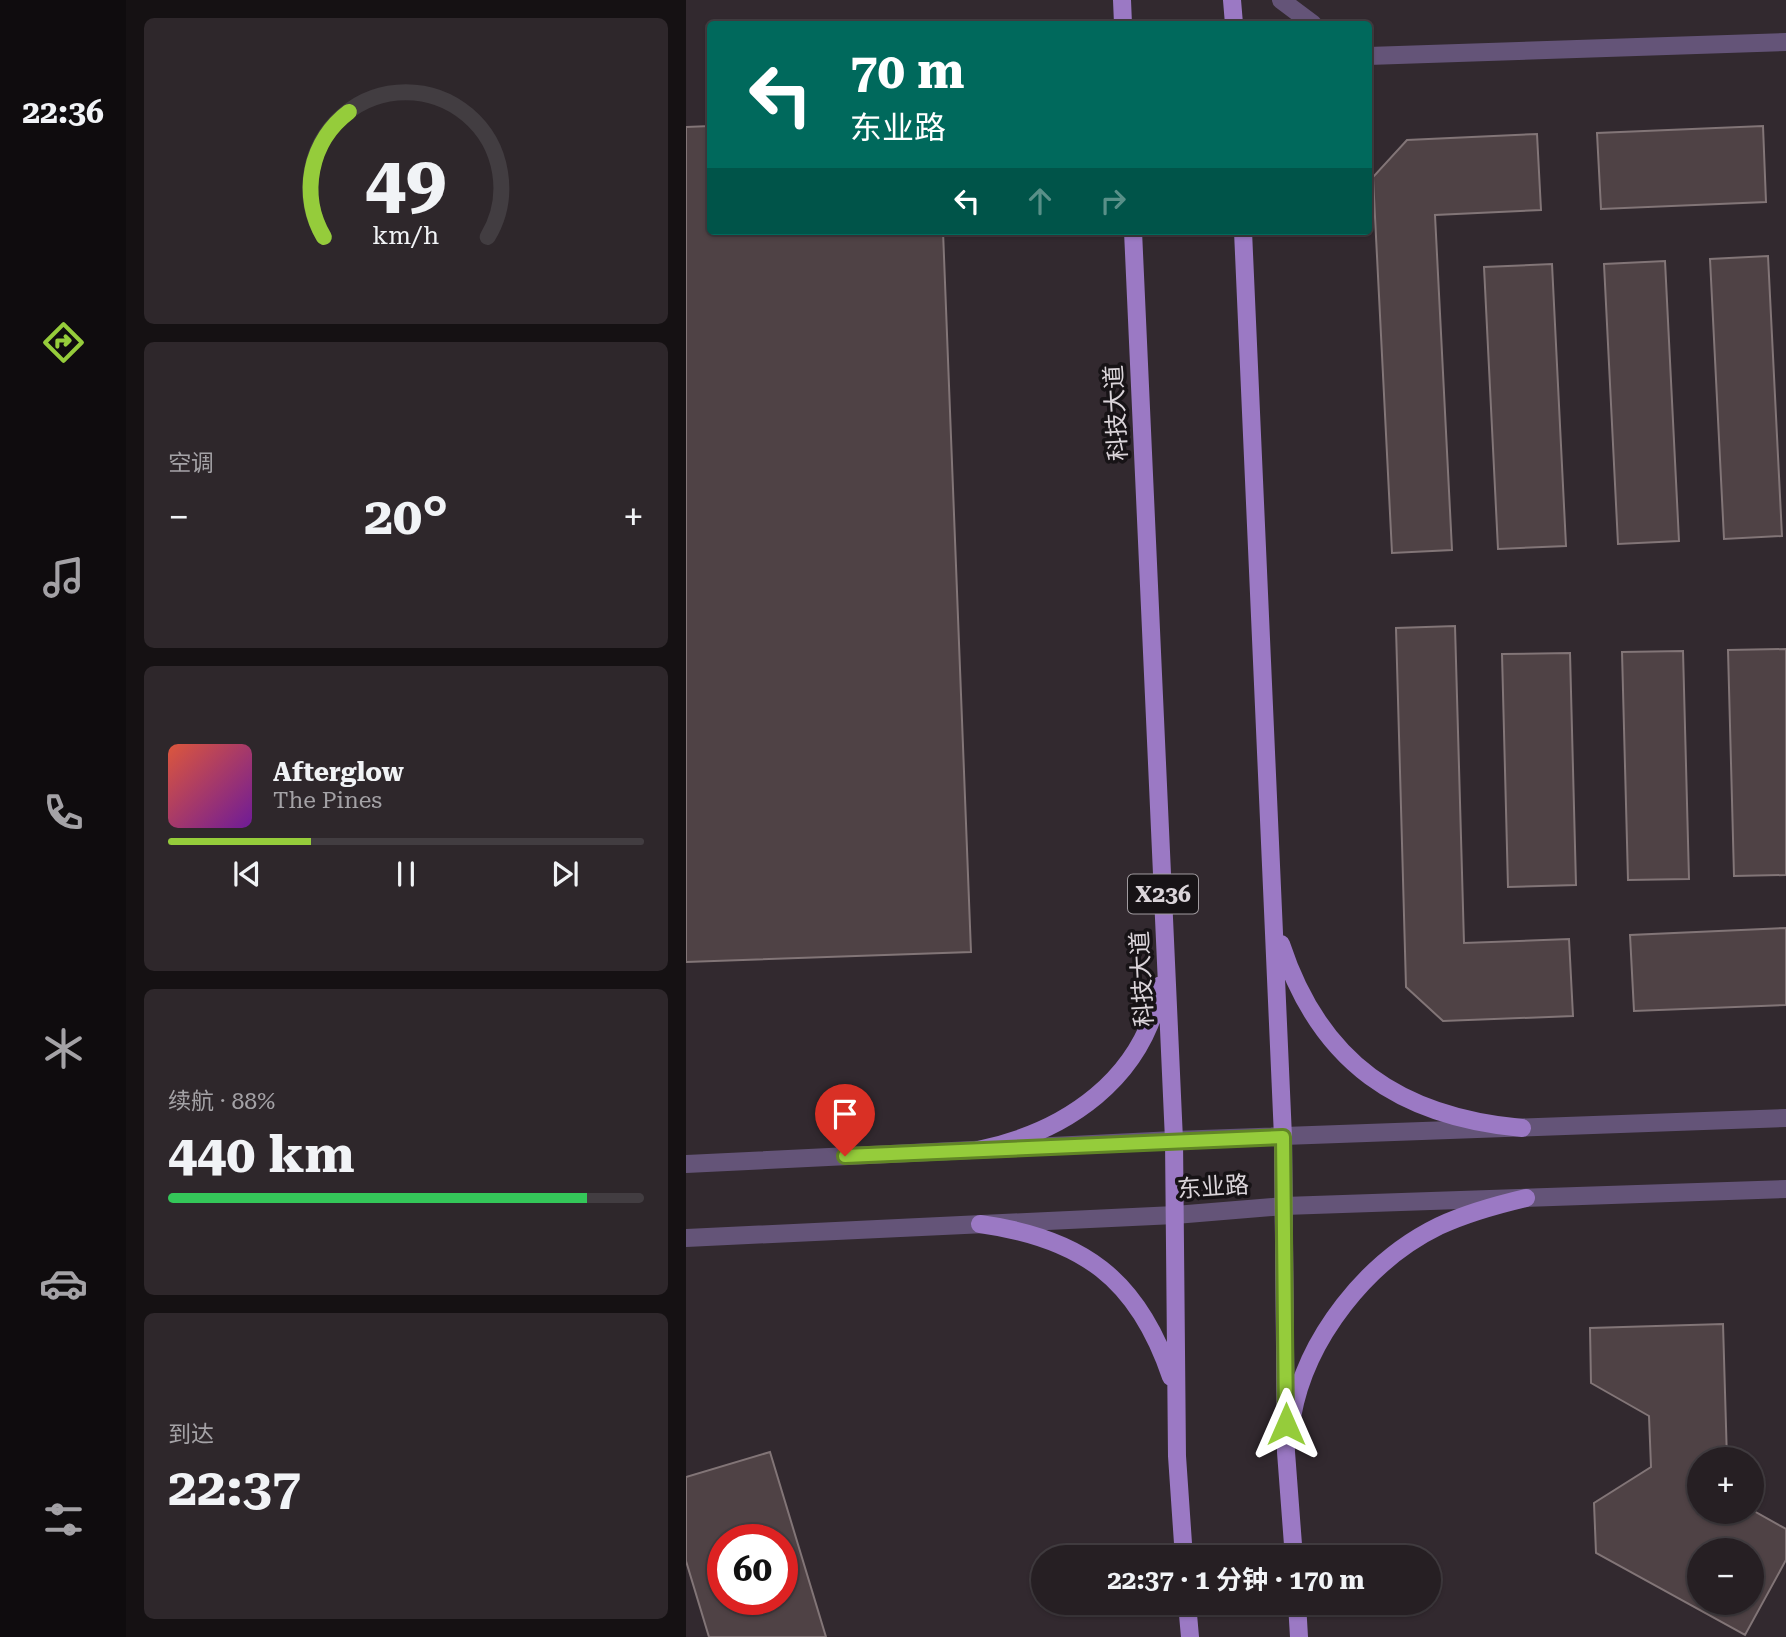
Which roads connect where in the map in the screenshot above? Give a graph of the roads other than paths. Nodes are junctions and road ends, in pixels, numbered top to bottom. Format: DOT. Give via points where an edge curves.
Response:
graph roads {
  1 [pos="1122,0"];
  2 [pos="1232,0"];
  3 [pos="1281,0"];
  4 [pos="1123,21"];
  5 [pos="1234,21"];
  6 [pos="1309,21"];
  7 [pos="1786,42"];
  8 [pos="1372,56"];
  9 [pos="1133,235"];
  10 [pos="1243,235"];
  11 [pos="1272,890"];
  12 [pos="1166,961"];
  13 [pos="1786,1118"];
  14 [pos="1522,1128"];
  15 [pos="1283,1137"];
  16 [pos="1174,1140"];
  17 [pos="978,1150"];
  18 [pos="686,1164"];
  19 [pos="1786,1189"];
  20 [pos="1526,1198"];
  21 [pos="1284,1206"];
  22 [pos="1175,1215"];
  23 [pos="980,1224"];
  24 [pos="686,1237"];
  25 [pos="1177,1420"];
  26 [pos="1286,1452"];
  27 [pos="1183,1545"];
  28 [pos="1293,1545"];
  29 [pos="1188,1615"];
  30 [pos="1298,1615"];
  31 [pos="1190,1637"];
  32 [pos="1299,1637"];
  1 -- 4 [label="main road"];
  2 -- 5 [label="main road"];
  3 -- 6 [label="street"];
  7 -- 8 [label="street"];
  9 -- 12 [label="main road, 科技大道 / X236"];
  10 -- 11 [label="main road"];
  11 -- 14 [label="main road" via="1278,933 1291,973 1310,1011 1342,1052 1401,1097 1439,1114"];
  11 -- 15 [label="main road"];
  12 -- 16 [label="main road, 科技大道 / X236"];
  12 -- 17 [label="main road" via="1146,1030 1105,1089 1046,1130"];
  13 -- 14 [label="street, 东业路"];
  14 -- 15 [label="street, 东业路"];
  15 -- 16 [label="street, 东业路"];
  15 -- 21 [label="main road"];
  16 -- 17 [label="street, 东业路"];
  16 -- 22 [label="main road, 科技大道 / X236"];
  17 -- 18 [label="street, 东业路"];
  19 -- 20 [label="street, 东业路"];
  20 -- 21 [label="street, 东业路"];
  20 -- 26 [label="main road" via="1480,1209 1437,1227 1397,1252 1363,1283 1333,1320 1310,1361 1294,1405"];
  21 -- 22 [label="street, 东业路"];
  21 -- 26 [label="main road"];
  22 -- 23 [label="street, 东业路"];
  22 -- 25 [label="main road, 科技大道 / X236"];
  23 -- 24 [label="street, 东业路"];
  23 -- 25 [label="main road" via="1024,1230 1065,1245 1101,1268 1132,1299 1156,1336"];
  25 -- 27 [label="main road, 科技大道 / X236"];
  26 -- 28 [label="main road"];
  29 -- 31 [label="main road"];
  30 -- 32 [label="main road"];
}
